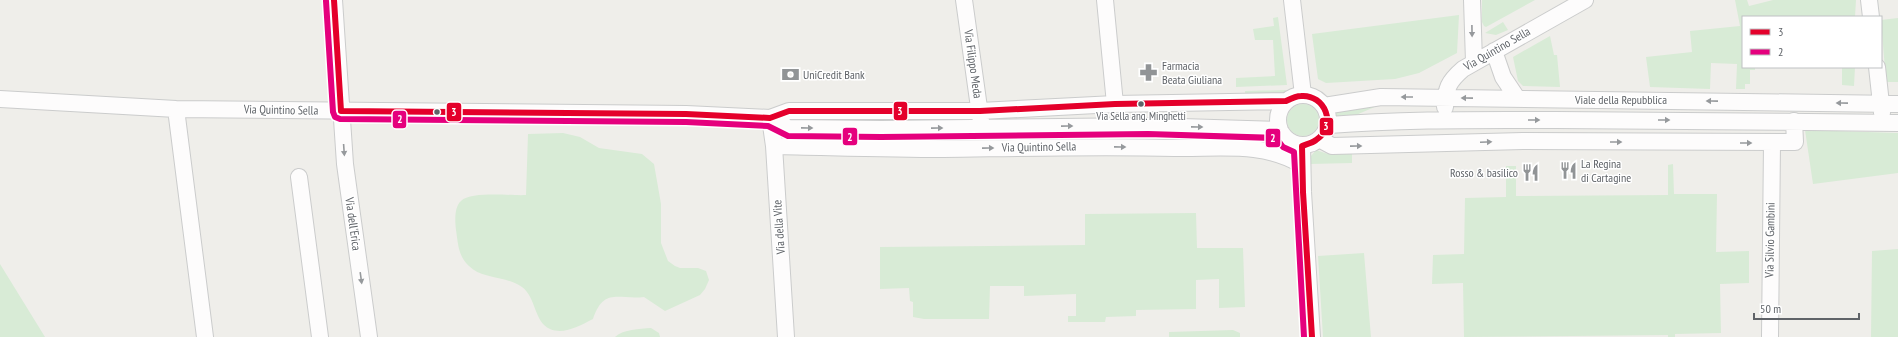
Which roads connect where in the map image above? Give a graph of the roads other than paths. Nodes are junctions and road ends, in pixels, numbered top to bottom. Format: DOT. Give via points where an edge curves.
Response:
graph roads {
  1 [pos="334,0"];
  2 [pos="964,0"];
  3 [pos="1105,0"];
  4 [pos="1292,0"];
  5 [pos="1472,0"];
  6 [pos="1585,0"];
  7 [pos="1869,0"];
  8 [pos="1871,16"];
  9 [pos="1494,51"];
  10 [pos="1474,62"];
  11 [pos="1877,68"];
  12 [pos="1303,95"];
  13 [pos="1446,97"];
  14 [pos="1517,98"];
  15 [pos="0,99"];
  16 [pos="1286,101"];
  17 [pos="1115,104"];
  18 [pos="1881,104"];
  19 [pos="1898,104"];
  20 [pos="1324,106"];
  21 [pos="176,109"];
  22 [pos="341,111"];
  23 [pos="980,111"];
  24 [pos="770,118"];
  25 [pos="1794,121"];
  26 [pos="1358,123"];
  27 [pos="1890,123"];
  28 [pos="1329,125"];
  29 [pos="981,128"];
  30 [pos="881,129"];
  31 [pos="1280,130"];
  32 [pos="1319,139"];
  33 [pos="1772,143"];
  34 [pos="774,146"];
  35 [pos="1302,146"];
  36 [pos="881,148"];
  37 [pos="1302,165"];
  38 [pos="299,177"];
  39 [pos="205,337"];
  40 [pos="320,337"];
  41 [pos="369,337"];
  42 [pos="786,337"];
  43 [pos="1312,337"];
  44 [pos="1770,337"];
  1 -- 22 [label="street, Via dell'Erica"];
  2 -- 23 [label="street, Via Filippo Meda"];
  3 -- 17 [label="street"];
  4 -- 12 [label="street"];
  5 -- 10 [label="street, one-way"];
  6 -- 9 [label="street, Via Quintino Sella"];
  7 -- 8 [label="street"];
  9 -- 10 [label="street, Via Quintino Sella"];
  9 -- 14 [label="street" via="1503,77"];
  10 -- 13 [label="street, Via Quintino Sella" via="1453,79 1447,88"];
  11 -- 18 [label="street"];
  12 -- 16 [label="street, Via Quintino Sella"];
  12 -- 20 [label="street" via="1312,97"];
  14 -- 13 [label="street, Viale della Repubblica, one-way"];
  13 -- 20 [label="street, one-way" via="1381,96"];
  13 -- 26 [label="street" via="1445,107 1440,111 1380,113"];
  18 -- 14 [label="street, Viale della Repubblica, one-way"];
  15 -- 21 [label="street, Via Quintino Sella"];
  16 -- 17 [label="street, Via Quintino Sella"];
  16 -- 31 [label="street" via="1278,114"];
  17 -- 23 [label="street, Via Quintino Sella"];
  18 -- 19 [label="street, Viale della Repubblica"];
  18 -- 27 [label="street"];
  20 -- 28 [label="street" via="1328,112"];
  21 -- 22 [label="street, Via Quintino Sella"];
  21 -- 39 [label="street"];
  22 -- 24 [label="street, Via Quintino Sella" via="686,114"];
  22 -- 41 [label="street, Via dell'Erica, one-way" via="345,164"];
  23 -- 24 [label="street, Via Quintino Sella" via="789,111"];
  23 -- 29 [label="street, Via Filippo Meda"];
  24 -- 30 [label="street, Via Quintino Sella, one-way" via="788,128"];
  24 -- 34 [label="street, Via della Vite"];
  26 -- 25 [label="street, Viale della Repubblica, one-way"];
  25 -- 27 [label="street, Viale della Repubblica"];
  25 -- 33 [label="street" via="1795,142"];
  26 -- 28 [label="street"];
  28 -- 32 [label="street"];
  30 -- 29 [label="street, Via Quintino Sella, one-way"];
  29 -- 31 [label="street, Via Quintino Sella, one-way" via="1148,126"];
  30 -- 36 [label="street"];
  31 -- 35 [label="street" via="1288,141"];
  32 -- 33 [label="street, one-way" via="1332,146 1523,141"];
  32 -- 35 [label="street"];
  33 -- 44 [label="street, Via Silvio Gambini"];
  34 -- 36 [label="street, Via Quintino Sella"];
  34 -- 42 [label="street, Via della Vite"];
  35 -- 37 [label="street"];
  36 -- 37 [label="street, Via Quintino Sella, one-way" via="1234,148 1270,151 1292,158"];
  37 -- 43 [label="street"];
  38 -- 40 [label="street"];
}
